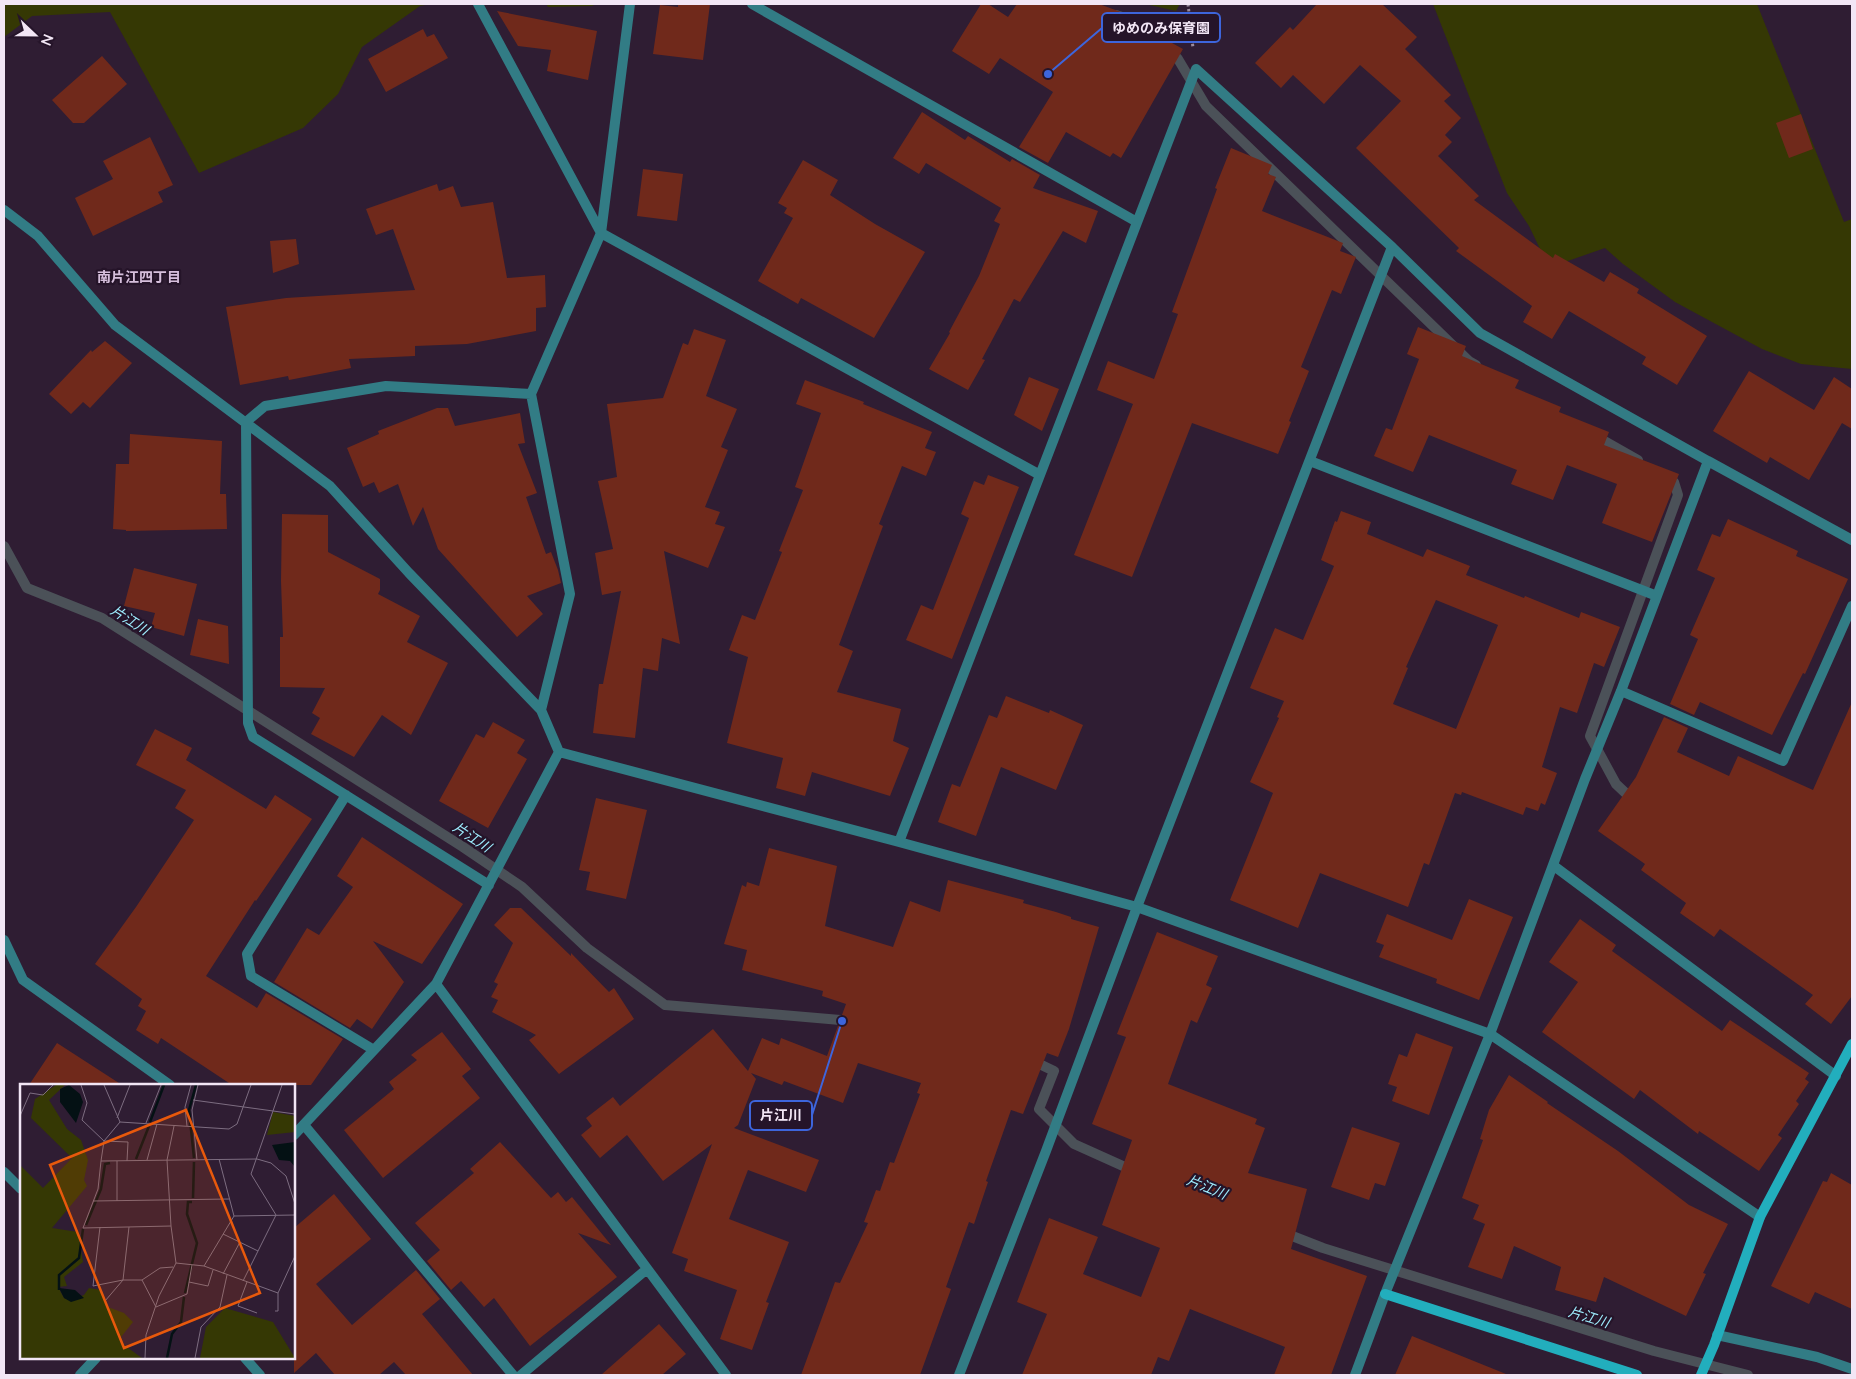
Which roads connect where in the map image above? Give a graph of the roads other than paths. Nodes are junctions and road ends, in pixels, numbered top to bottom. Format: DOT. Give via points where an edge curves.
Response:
graph roads {
  1 [pos="478,4"];
  2 [pos="630,4"];
  3 [pos="752,4"];
  4 [pos="4,210"];
  5 [pos="1137,222"];
  6 [pos="601,233"];
  7 [pos="1392,247"];
  8 [pos="532,394"];
  9 [pos="246,422"];
  10 [pos="1310,461"];
  11 [pos="1708,461"];
  12 [pos="1040,475"];
  13 [pos="1852,540"];
  14 [pos="1657,596"];
  15 [pos="1852,606"];
  16 [pos="1621,691"];
  17 [pos="541,710"];
  18 [pos="559,752"];
  19 [pos="346,795"];
  20 [pos="899,842"];
  21 [pos="1554,866"];
  22 [pos="489,885"];
  23 [pos="1137,907"];
  24 [pos="4,940"];
  25 [pos="436,984"];
  26 [pos="1490,1034"];
  27 [pos="1852,1044"];
  28 [pos="374,1050"];
  29 [pos="1836,1076"];
  30 [pos="169,1084"];
  31 [pos="304,1125"];
  32 [pos="295,1134"];
  33 [pos="4,1172"];
  34 [pos="20,1188"];
  35 [pos="1760,1217"];
  36 [pos="647,1269"];
  37 [pos="1385,1294"];
  38 [pos="1716,1340"];
  39 [pos="95,1359"];
  40 [pos="245,1359"];
  41 [pos="1852,1369"];
  42 [pos="80,1375"];
  43 [pos="260,1375"];
  44 [pos="513,1375"];
  45 [pos="521,1375"];
  46 [pos="726,1375"];
  47 [pos="959,1375"];
  48 [pos="1355,1375"];
  49 [pos="1637,1375"];
  50 [pos="1701,1375"];
  1 -- 6 [label="street"];
  2 -- 6 [label="street"];
  3 -- 5 [label="street"];
  4 -- 9 [label="street" via="38,236 115,325"];
  5 -- 7 [label="street" via="1196,69"];
  5 -- 12 [label="street"];
  6 -- 8 [label="street"];
  6 -- 12 [label="street"];
  7 -- 10 [label="street"];
  7 -- 11 [label="street" via="1480,333"];
  8 -- 9 [label="street" via="386,386 265,406"];
  8 -- 17 [label="street" via="570,594"];
  9 -- 17 [label="street" via="330,486"];
  9 -- 19 [label="street" via="248,723 253,737"];
  10 -- 14 [label="street"];
  10 -- 23 [label="street"];
  11 -- 13 [label="street"];
  11 -- 14 [label="street"];
  12 -- 20 [label="street"];
  14 -- 16 [label="street"];
  15 -- 16 [label="street" via="1783,760"];
  16 -- 21 [label="street"];
  17 -- 18 [label="street"];
  18 -- 20 [label="street"];
  18 -- 22 [label="street"];
  19 -- 22 [label="street"];
  19 -- 28 [label="street" via="247,954 251,976"];
  20 -- 23 [label="street"];
  21 -- 26 [label="street"];
  21 -- 29 [label="street"];
  22 -- 25 [label="street"];
  23 -- 26 [label="street"];
  23 -- 47 [label="street"];
  24 -- 30 [label="street" via="23,980"];
  25 -- 28 [label="street"];
  25 -- 36 [label="street"];
  26 -- 35 [label="street"];
  26 -- 37 [label="street"];
  27 -- 29 [label="street"];
  28 -- 31 [label="street"];
  29 -- 35 [label="street"];
  31 -- 32 [label="street"];
  31 -- 44 [label="street"];
  33 -- 34 [label="street"];
  35 -- 38 [label="street"];
  36 -- 45 [label="street"];
  36 -- 46 [label="street"];
  37 -- 48 [label="street"];
  37 -- 49 [label="street"];
  38 -- 41 [label="street" via="1817,1357"];
  38 -- 50 [label="street"];
  39 -- 42 [label="street"];
  40 -- 43 [label="street"];
}
